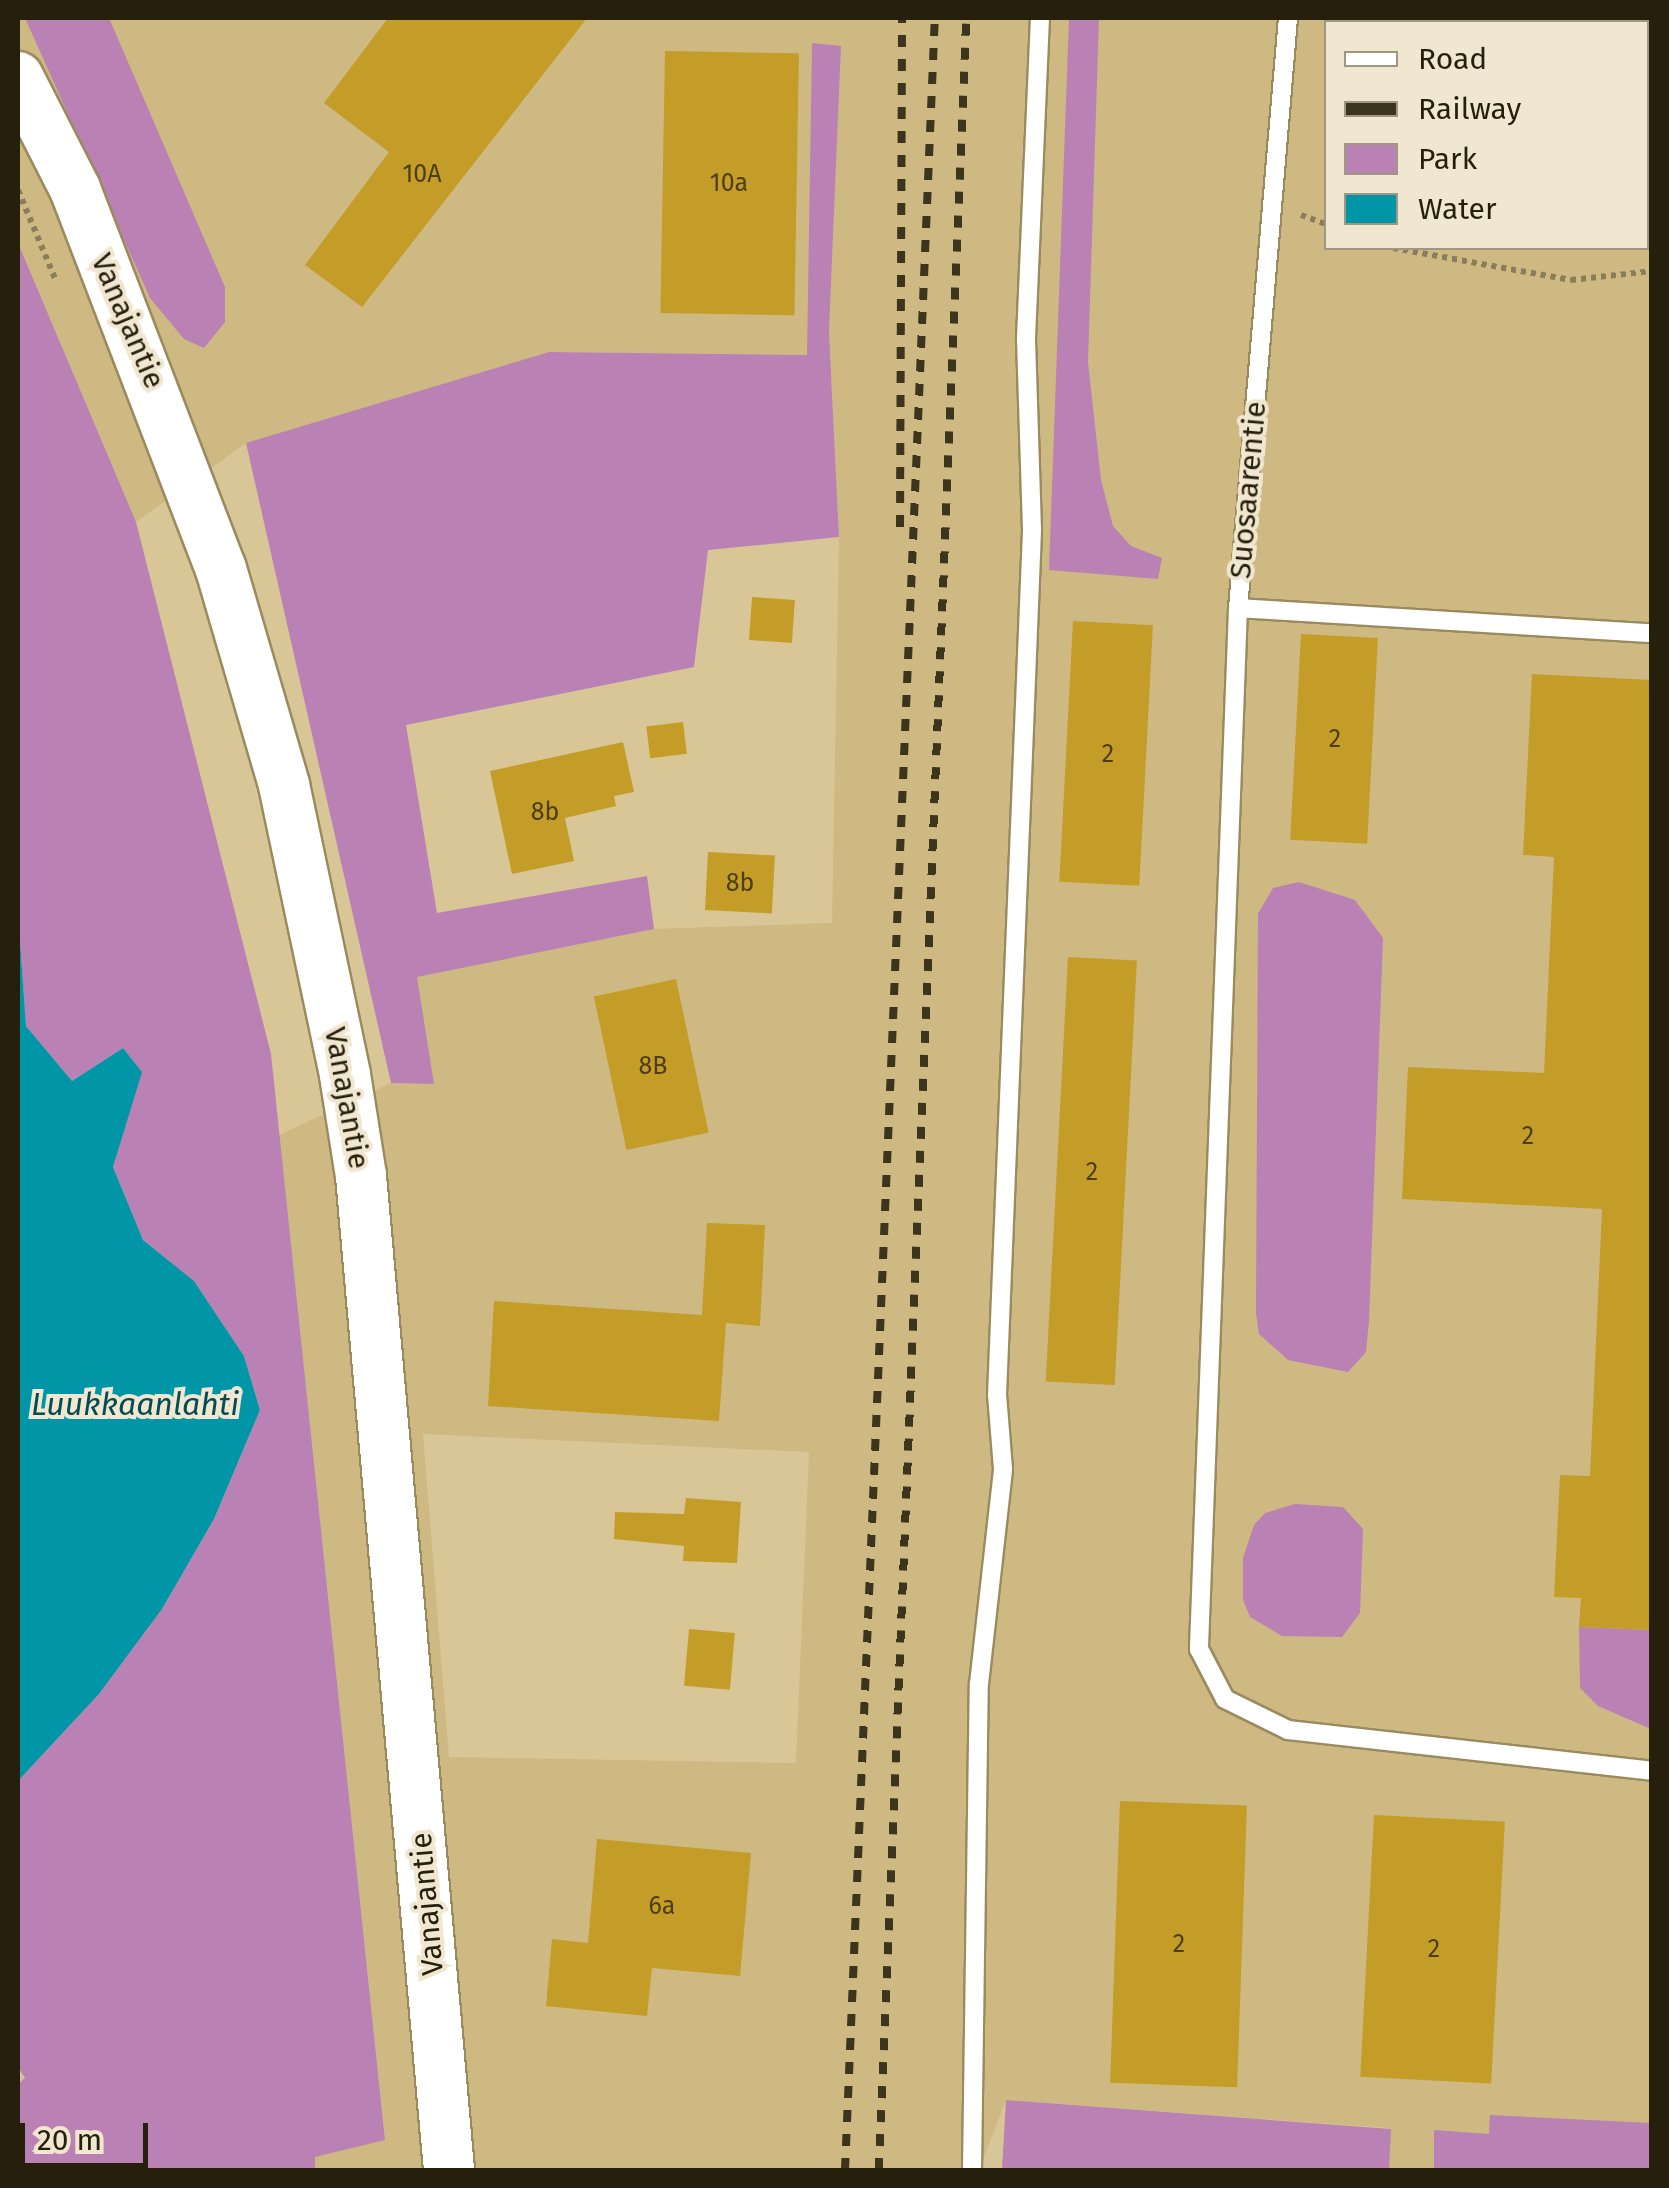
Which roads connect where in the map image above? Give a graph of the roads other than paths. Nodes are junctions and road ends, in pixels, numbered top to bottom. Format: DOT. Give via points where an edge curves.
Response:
graph roads {
  1 [pos="1040,18"];
  2 [pos="1288,18"];
  3 [pos="18,78"];
  4 [pos="1238,608"];
  5 [pos="1652,633"];
  6 [pos="1652,1771"];
  7 [pos="449,2170"];
  8 [pos="972,2170"];
  1 -- 8 [label="lane" via="1026,338 1032,530 996,1395 1003,1469 979,1684"];
  2 -- 4 [label="lane, Suosaarentie"];
  3 -- 7 [label="street, Vanajantie" via="75,189 210,536 284,784 345,1075 361,1176"];
  4 -- 5 [label="lane, Suosaarentie"];
  4 -- 6 [label="lane" via="1199,1650 1225,1700 1288,1730"];
}
